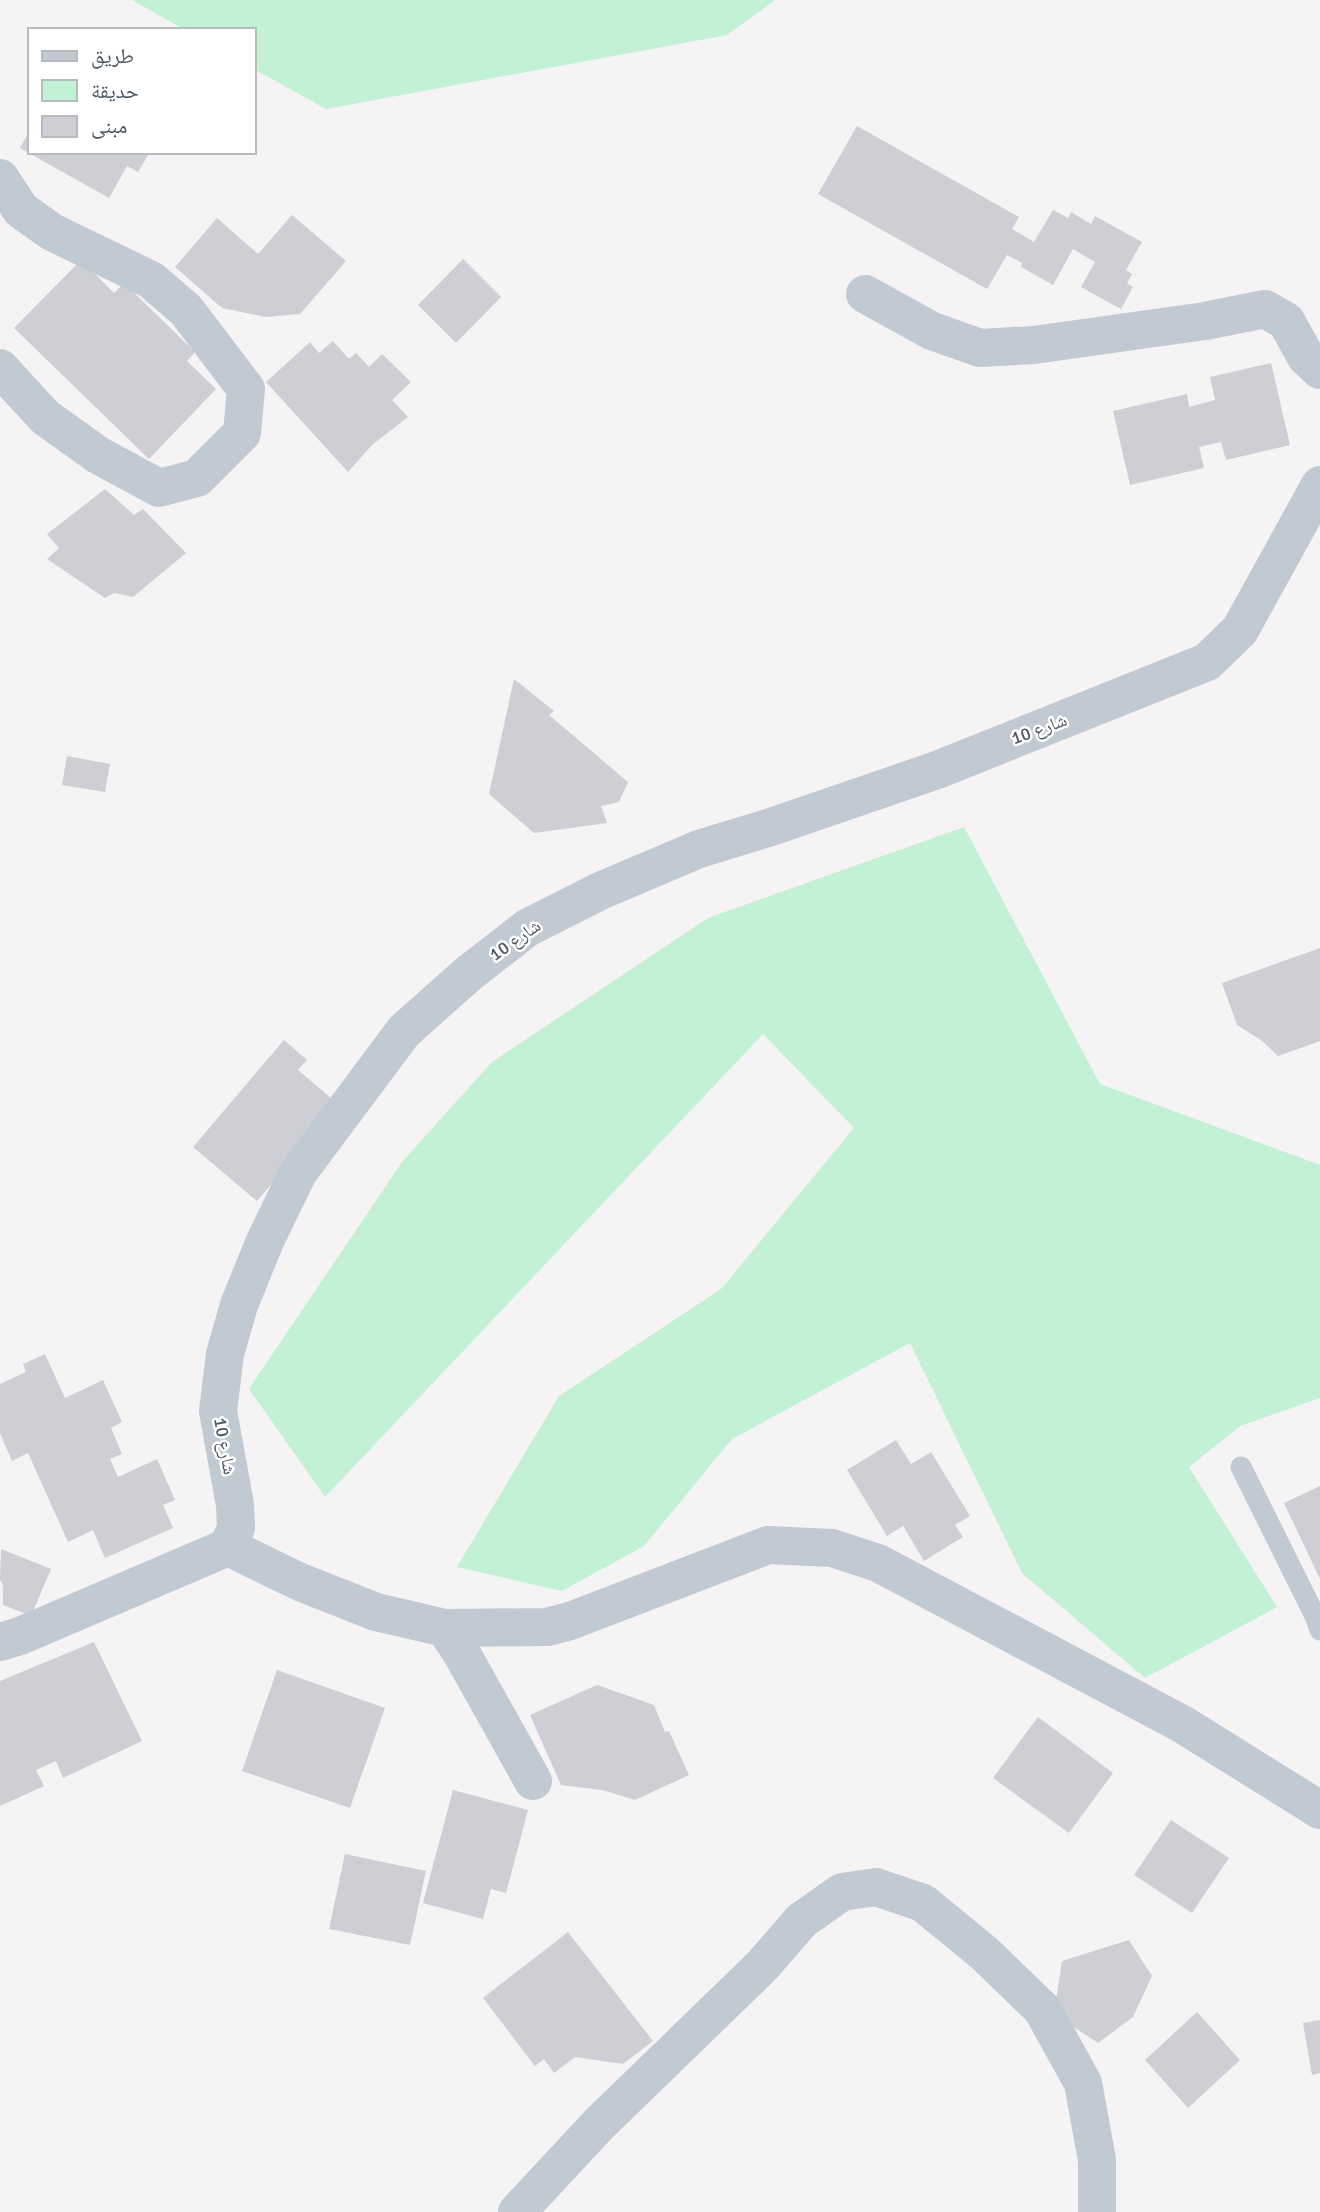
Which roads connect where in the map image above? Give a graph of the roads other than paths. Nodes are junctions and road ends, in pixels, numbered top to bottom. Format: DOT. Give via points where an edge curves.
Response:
graph roads {
  1 [pos="0,178"];
  2 [pos="864,293"];
  3 [pos="0,368"];
  4 [pos="1320,370"];
  5 [pos="1320,485"];
  6 [pos="1241,1467"];
  7 [pos="228,1547"];
  8 [pos="445,1628"];
  9 [pos="1320,1630"];
  10 [pos="0,1642"];
  11 [pos="533,1781"];
  12 [pos="1320,1810"];
  13 [pos="517,2212"];
  14 [pos="1097,2212"];
  1 -- 3 [label="street" via="21,210 52,232 151,280 186,310 246,389 242,433 197,478 159,488 98,455 45,417"];
  2 -- 4 [label="street" via="932,331 980,348 1034,345 1265,309 1286,321 1306,357"];
  5 -- 7 [label="street, شارع 10" via="1240,630 1208,662 937,770 699,849 600,891 527,928 404,1031 298,1173 239,1305 225,1354 218,1411 235,1505 236,1528"];
  6 -- 9 [label="lane"];
  7 -- 8 [label="street" via="376,1612"];
  7 -- 10 [label="street"];
  8 -- 11 [label="street"];
  8 -- 12 [label="street" via="547,1627 768,1545 832,1548 878,1563 1182,1724"];
  13 -- 14 [label="street" via="802,1920 842,1892 876,1886 923,1903 1042,2009 1083,2084 1097,2160"];
}
